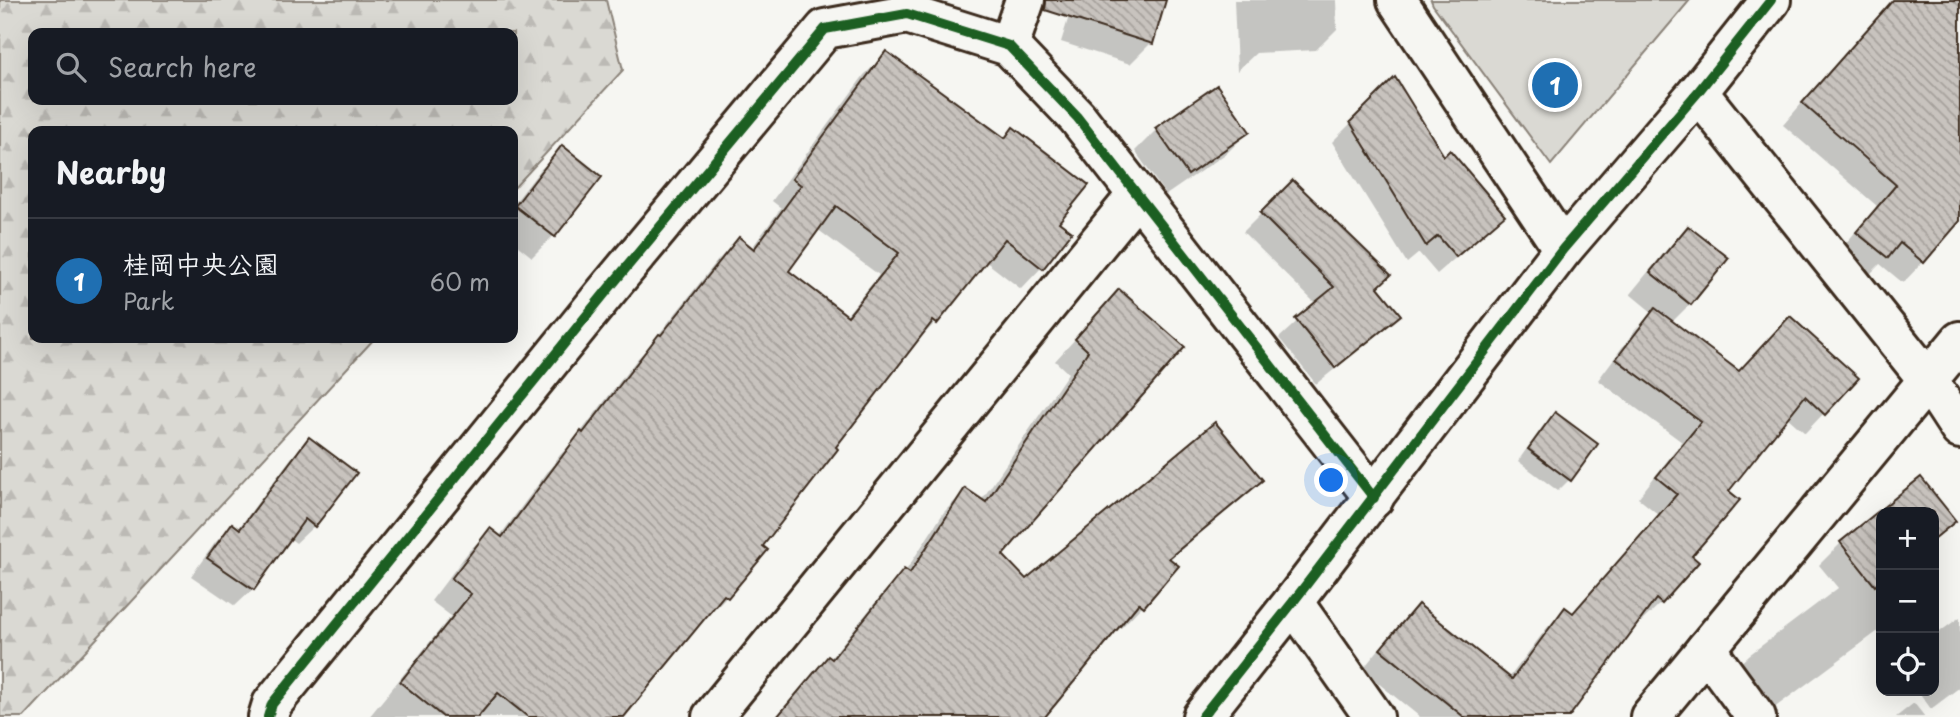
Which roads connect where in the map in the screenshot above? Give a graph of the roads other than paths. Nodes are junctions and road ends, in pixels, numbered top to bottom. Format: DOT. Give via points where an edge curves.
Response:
graph roads {
  1 [pos="1025,0"];
  2 [pos="1397,0"];
  3 [pos="1771,0"];
  4 [pos="1009,46"];
  5 [pos="1698,92"];
  6 [pos="1137,195"];
  7 [pos="1563,249"];
  8 [pos="1960,341"];
  9 [pos="1928,380"];
  10 [pos="1960,429"];
  11 [pos="1374,498"];
  12 [pos="1293,602"];
  13 [pos="1706,649"];
  14 [pos="268,717"];
  15 [pos="712,717"];
  16 [pos="1202,717"];
  17 [pos="1374,717"];
  18 [pos="1650,717"];
  19 [pos="1756,717"];
  1 -- 4 [label="street"];
  2 -- 7 [label="street"];
  3 -- 5 [label="street"];
  4 -- 6 [label="street" via="1077,117"];
  4 -- 14 [label="street" via="907,13 825,29 272,704"];
  5 -- 7 [label="street"];
  5 -- 9 [label="street"];
  6 -- 11 [label="street"];
  6 -- 15 [label="street"];
  7 -- 11 [label="street"];
  8 -- 9 [label="street"];
  9 -- 10 [label="street"];
  9 -- 13 [label="street"];
  11 -- 12 [label="street"];
  12 -- 16 [label="street"];
  12 -- 17 [label="street"];
  13 -- 18 [label="street"];
  13 -- 19 [label="street"];
}
